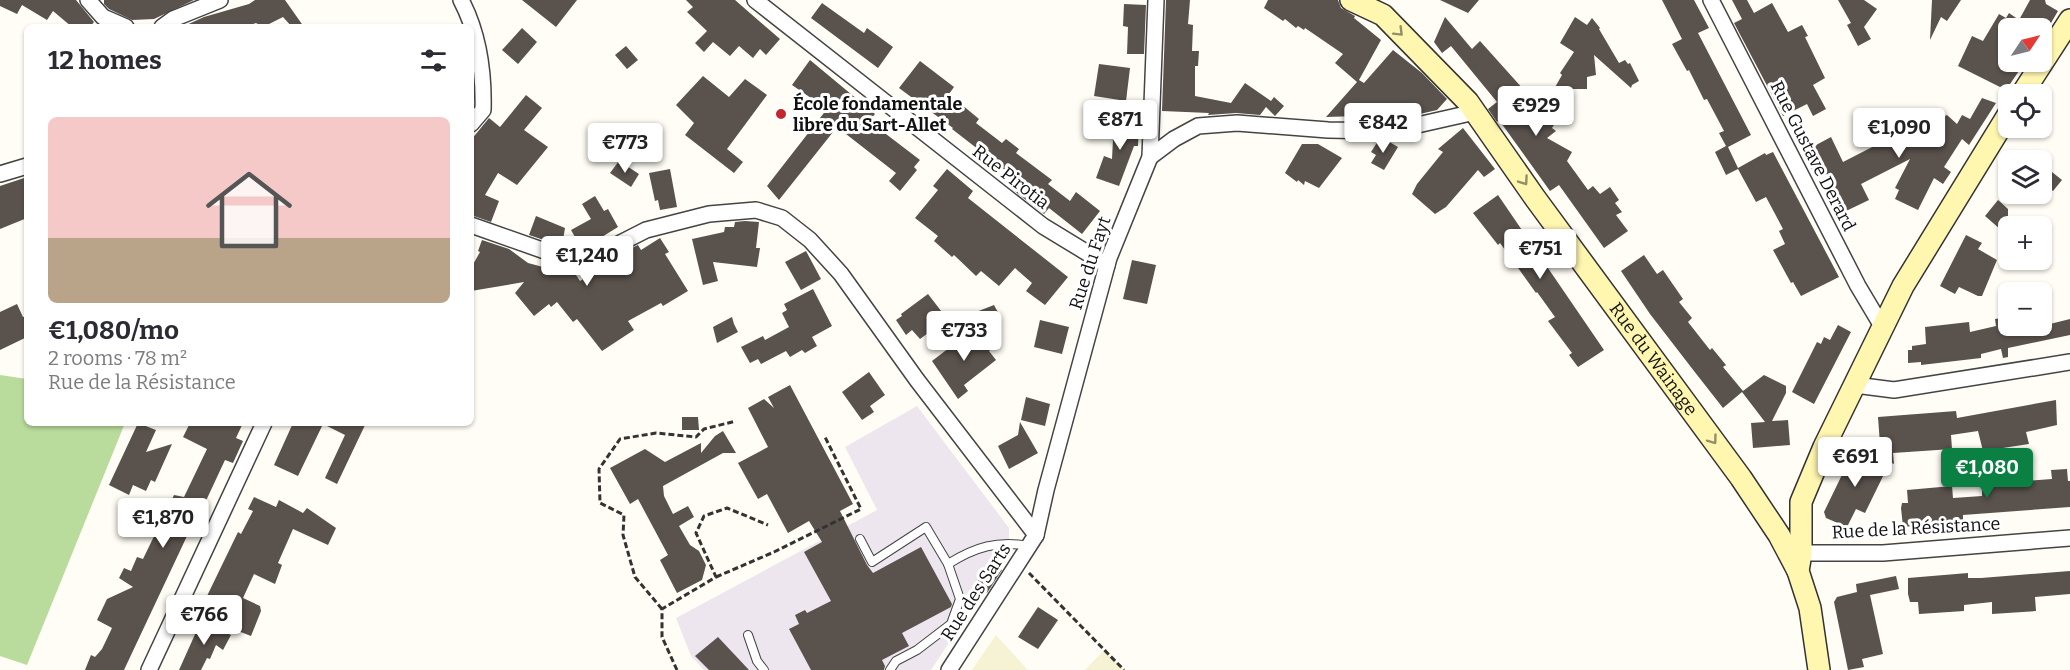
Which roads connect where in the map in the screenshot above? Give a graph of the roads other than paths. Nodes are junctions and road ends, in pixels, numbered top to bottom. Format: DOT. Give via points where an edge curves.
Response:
graph roads {
  1 [pos="88,0"];
  2 [pos="220,0"];
  3 [pos="461,0"];
  4 [pos="755,0"];
  5 [pos="1156,0"];
  6 [pos="1351,0"];
  7 [pos="1711,0"];
  8 [pos="2070,20"];
  9 [pos="119,24"];
  10 [pos="166,24"];
  11 [pos="472,24"];
  12 [pos="474,33"];
  13 [pos="2028,84"];
  14 [pos="1475,112"];
  15 [pos="474,120"];
  16 [pos="1998,131"];
  17 [pos="1150,157"];
  18 [pos="24,167"];
  19 [pos="0,174"];
  20 [pos="474,226"];
  21 [pos="1107,265"];
  22 [pos="1883,328"];
  23 [pos="2070,363"];
  24 [pos="1855,385"];
  25 [pos="263,426"];
  26 [pos="2070,537"];
  27 [pos="860,539"];
  28 [pos="1032,540"];
  29 [pos="1799,562"];
  30 [pos="948,564"];
  31 [pos="748,635"];
  32 [pos="149,670"];
  33 [pos="764,670"];
  34 [pos="890,670"];
  35 [pos="949,670"];
  36 [pos="1819,670"];
  1 -- 9 [label="street" via="103,17"];
  2 -- 10 [label="street"];
  3 -- 11 [label="street"];
  4 -- 21 [label="street, Rue Pirotia" via="1043,226"];
  5 -- 17 [label="street, Rue du Fayt"];
  6 -- 14 [label="street, Rue du Wainage, one-way" via="1383,15"];
  7 -- 22 [label="street, Rue Gustave Derard"];
  8 -- 13 [label="street"];
  12 -- 15 [label="street" via="483,75 483,110"];
  14 -- 17 [label="street" via="1378,131 1237,123 1198,126"];
  14 -- 29 [label="street, Rue du Wainage, one-way"];
  16 -- 22 [label="street" via="1903,286"];
  17 -- 21 [label="street, Rue du Fayt"];
  18 -- 19 [label="street"];
  20 -- 28 [label="street" via="576,262 646,230 709,214 756,210 783,218 841,274"];
  21 -- 28 [label="street, Rue du Fayt"];
  22 -- 24 [label="street"];
  23 -- 24 [label="street" via="1894,390"];
  24 -- 29 [label="street" via="1801,502"];
  25 -- 32 [label="street"];
  26 -- 29 [label="street, Rue de la Résistance"];
  27 -- 30 [label="lane" via="872,562 926,527"];
  28 -- 30 [label="lane" via="981,548"];
  28 -- 35 [label="street, Rue des Sarts"];
  29 -- 36 [label="street"];
  30 -- 34 [label="lane" via="960,599 951,624 896,661"];
  31 -- 33 [label="lane"];
}
